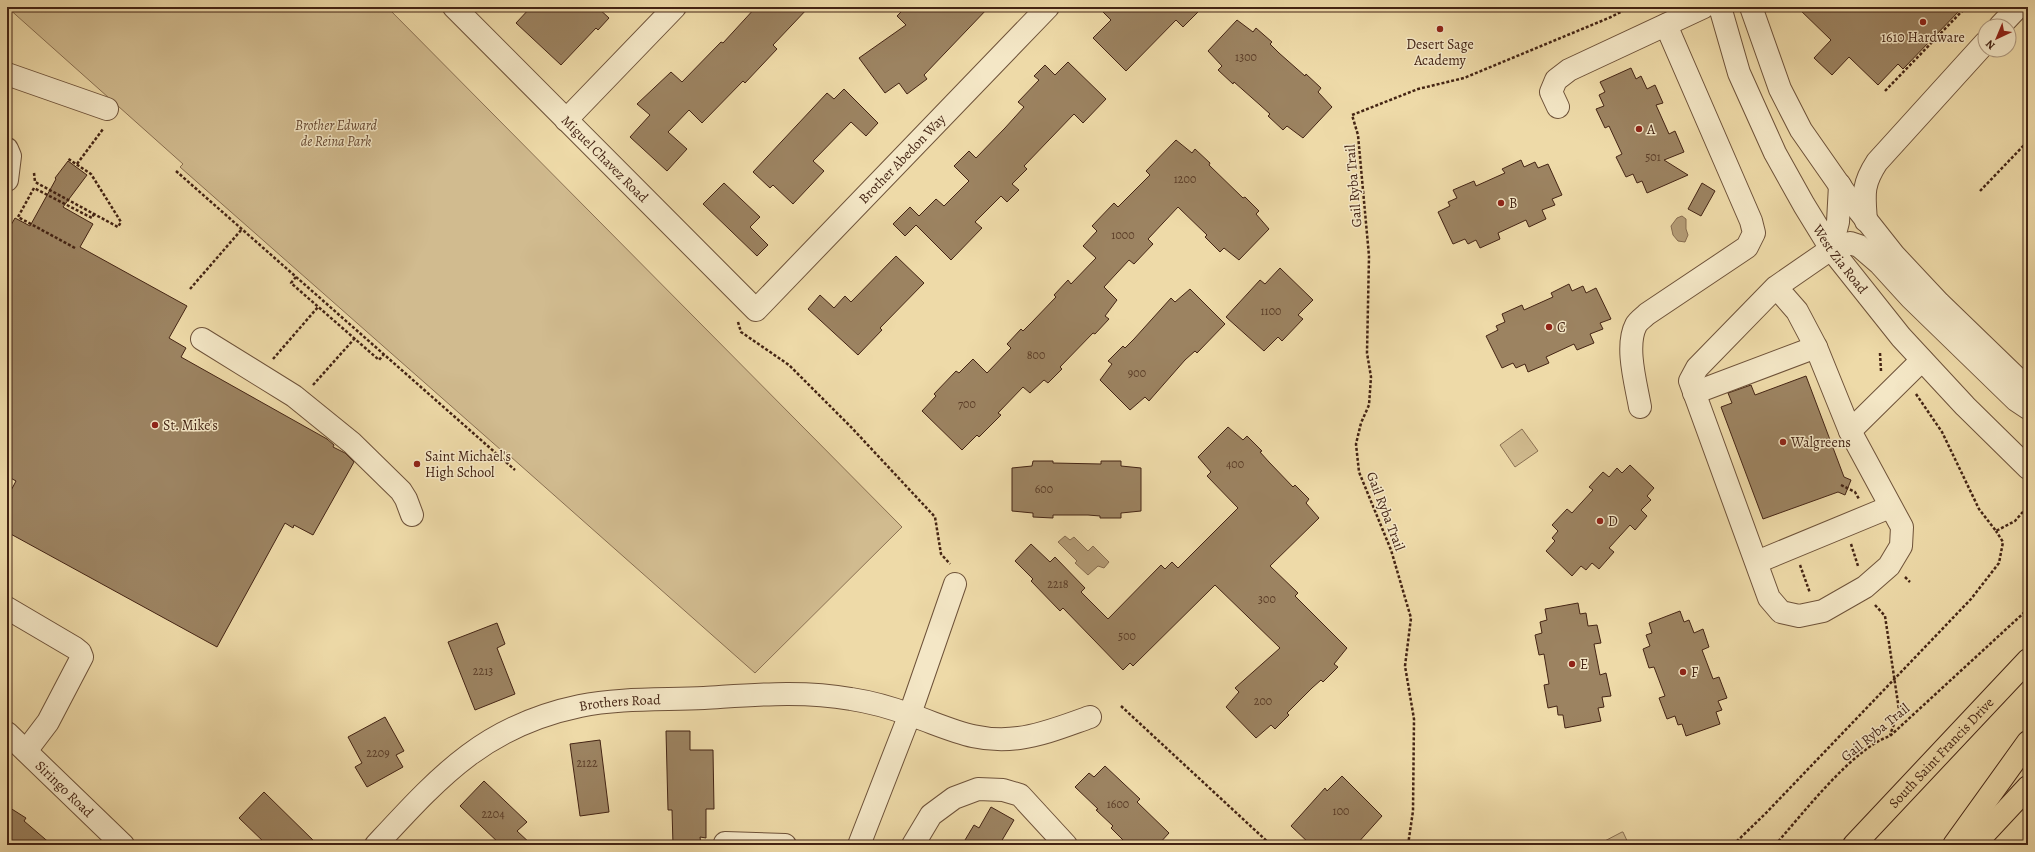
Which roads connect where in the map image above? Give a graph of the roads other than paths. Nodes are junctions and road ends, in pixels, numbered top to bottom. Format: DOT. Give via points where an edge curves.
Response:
graph roads {
  1 [pos="454,7"];
  2 [pos="675,7"];
  3 [pos="1048,7"];
  4 [pos="1704,7"];
  5 [pos="1720,7"];
  6 [pos="1751,7"];
  7 [pos="2018,7"];
  8 [pos="2008,18"];
  9 [pos="1666,25"];
  10 [pos="1977,52"];
  11 [pos="7,74"];
  12 [pos="1558,107"];
  13 [pos="106,118"];
  14 [pos="566,120"];
  15 [pos="7,149"];
  16 [pos="7,180"];
  17 [pos="1840,185"];
  18 [pos="1866,221"];
  19 [pos="1831,248"];
  20 [pos="1776,287"];
  21 [pos="746,314"];
  22 [pos="202,339"];
  23 [pos="1816,347"];
  24 [pos="1922,360"];
  25 [pos="2028,389"];
  26 [pos="1694,394"];
  27 [pos="1640,407"];
  28 [pos="2028,408"];
  29 [pos="1850,431"];
  30 [pos="2028,468"];
  31 [pos="1890,506"];
  32 [pos="412,515"];
  33 [pos="1758,562"];
  34 [pos="954,576"];
  35 [pos="7,608"];
  36 [pos="2028,660"];
  37 [pos="910,714"];
  38 [pos="1090,717"];
  39 [pos="7,733"];
  40 [pos="2028,742"];
  41 [pos="26,751"];
  42 [pos="2028,787"];
  43 [pos="725,843"];
  44 [pos="123,845"];
  45 [pos="376,845"];
  46 [pos="785,845"];
  47 [pos="859,845"];
  48 [pos="913,845"];
  49 [pos="1066,845"];
  50 [pos="1854,845"];
  51 [pos="1954,845"];
  52 [pos="1974,845"];
  1 -- 14 [label="street, Miguel Chavez Road"];
  2 -- 14 [label="street"];
  3 -- 21 [label="street, Brother Abedon Way"];
  4 -- 9 [label="street"];
  5 -- 19 [label="street, West Zia Road" via="1739,73 1775,153"];
  6 -- 17 [label="street" via="1780,88 1801,130"];
  7 -- 8 [label="street"];
  9 -- 12 [label="street" via="1568,70 1556,80 1551,92"];
  9 -- 27 [label="street" via="1754,233 1747,247 1647,314 1637,324 1631,339 1633,370"];
  10 -- 18 [label="street" via="1903,132 1867,177 1864,194"];
  11 -- 13 [label="street"];
  14 -- 21 [label="street, Miguel Chavez Road"];
  15 -- 16 [label="street" via="10,156"];
  17 -- 18 [label="street"];
  17 -- 19 [label="street" via="1838,222"];
  18 -- 25 [label="street" via="1939,303"];
  19 -- 20 [label="street"];
  19 -- 24 [label="street, West Zia Road"];
  19 -- 28 [label="street" via="1850,243 1870,254 1911,298 2016,400"];
  20 -- 23 [label="street" via="1796,311"];
  20 -- 26 [label="street" via="1697,368 1690,381"];
  22 -- 32 [label="street" via="294,396 352,443 401,491"];
  23 -- 26 [label="street"];
  23 -- 29 [label="street"];
  24 -- 29 [label="street"];
  24 -- 30 [label="street, West Zia Road" via="1964,406"];
  26 -- 33 [label="street"];
  29 -- 31 [label="street"];
  31 -- 33 [label="street"];
  31 -- 33 [label="street" via="1902,526 1901,546 1889,566 1865,587 1823,611 1799,616 1781,612 1769,598"];
  34 -- 37 [label="street"];
  35 -- 41 [label="street" via="75,648 82,657 48,722"];
  36 -- 50 [label="highway, South Saint Francis Drive"];
  37 -- 38 [label="street, Brothers Road" via="968,736 992,739 1035,736"];
  37 -- 45 [label="street, Brothers Road" via="852,699 815,694 581,706 516,726 476,749 431,786"];
  37 -- 47 [label="street"];
  39 -- 41 [label="street, Siringo Road"];
  40 -- 51 [label="highway"];
  41 -- 44 [label="street, Siringo Road"];
  42 -- 52 [label="highway"];
  43 -- 46 [label="street"];
  48 -- 49 [label="street" via="931,815 954,798 978,789 1003,790 1020,795"];
}
